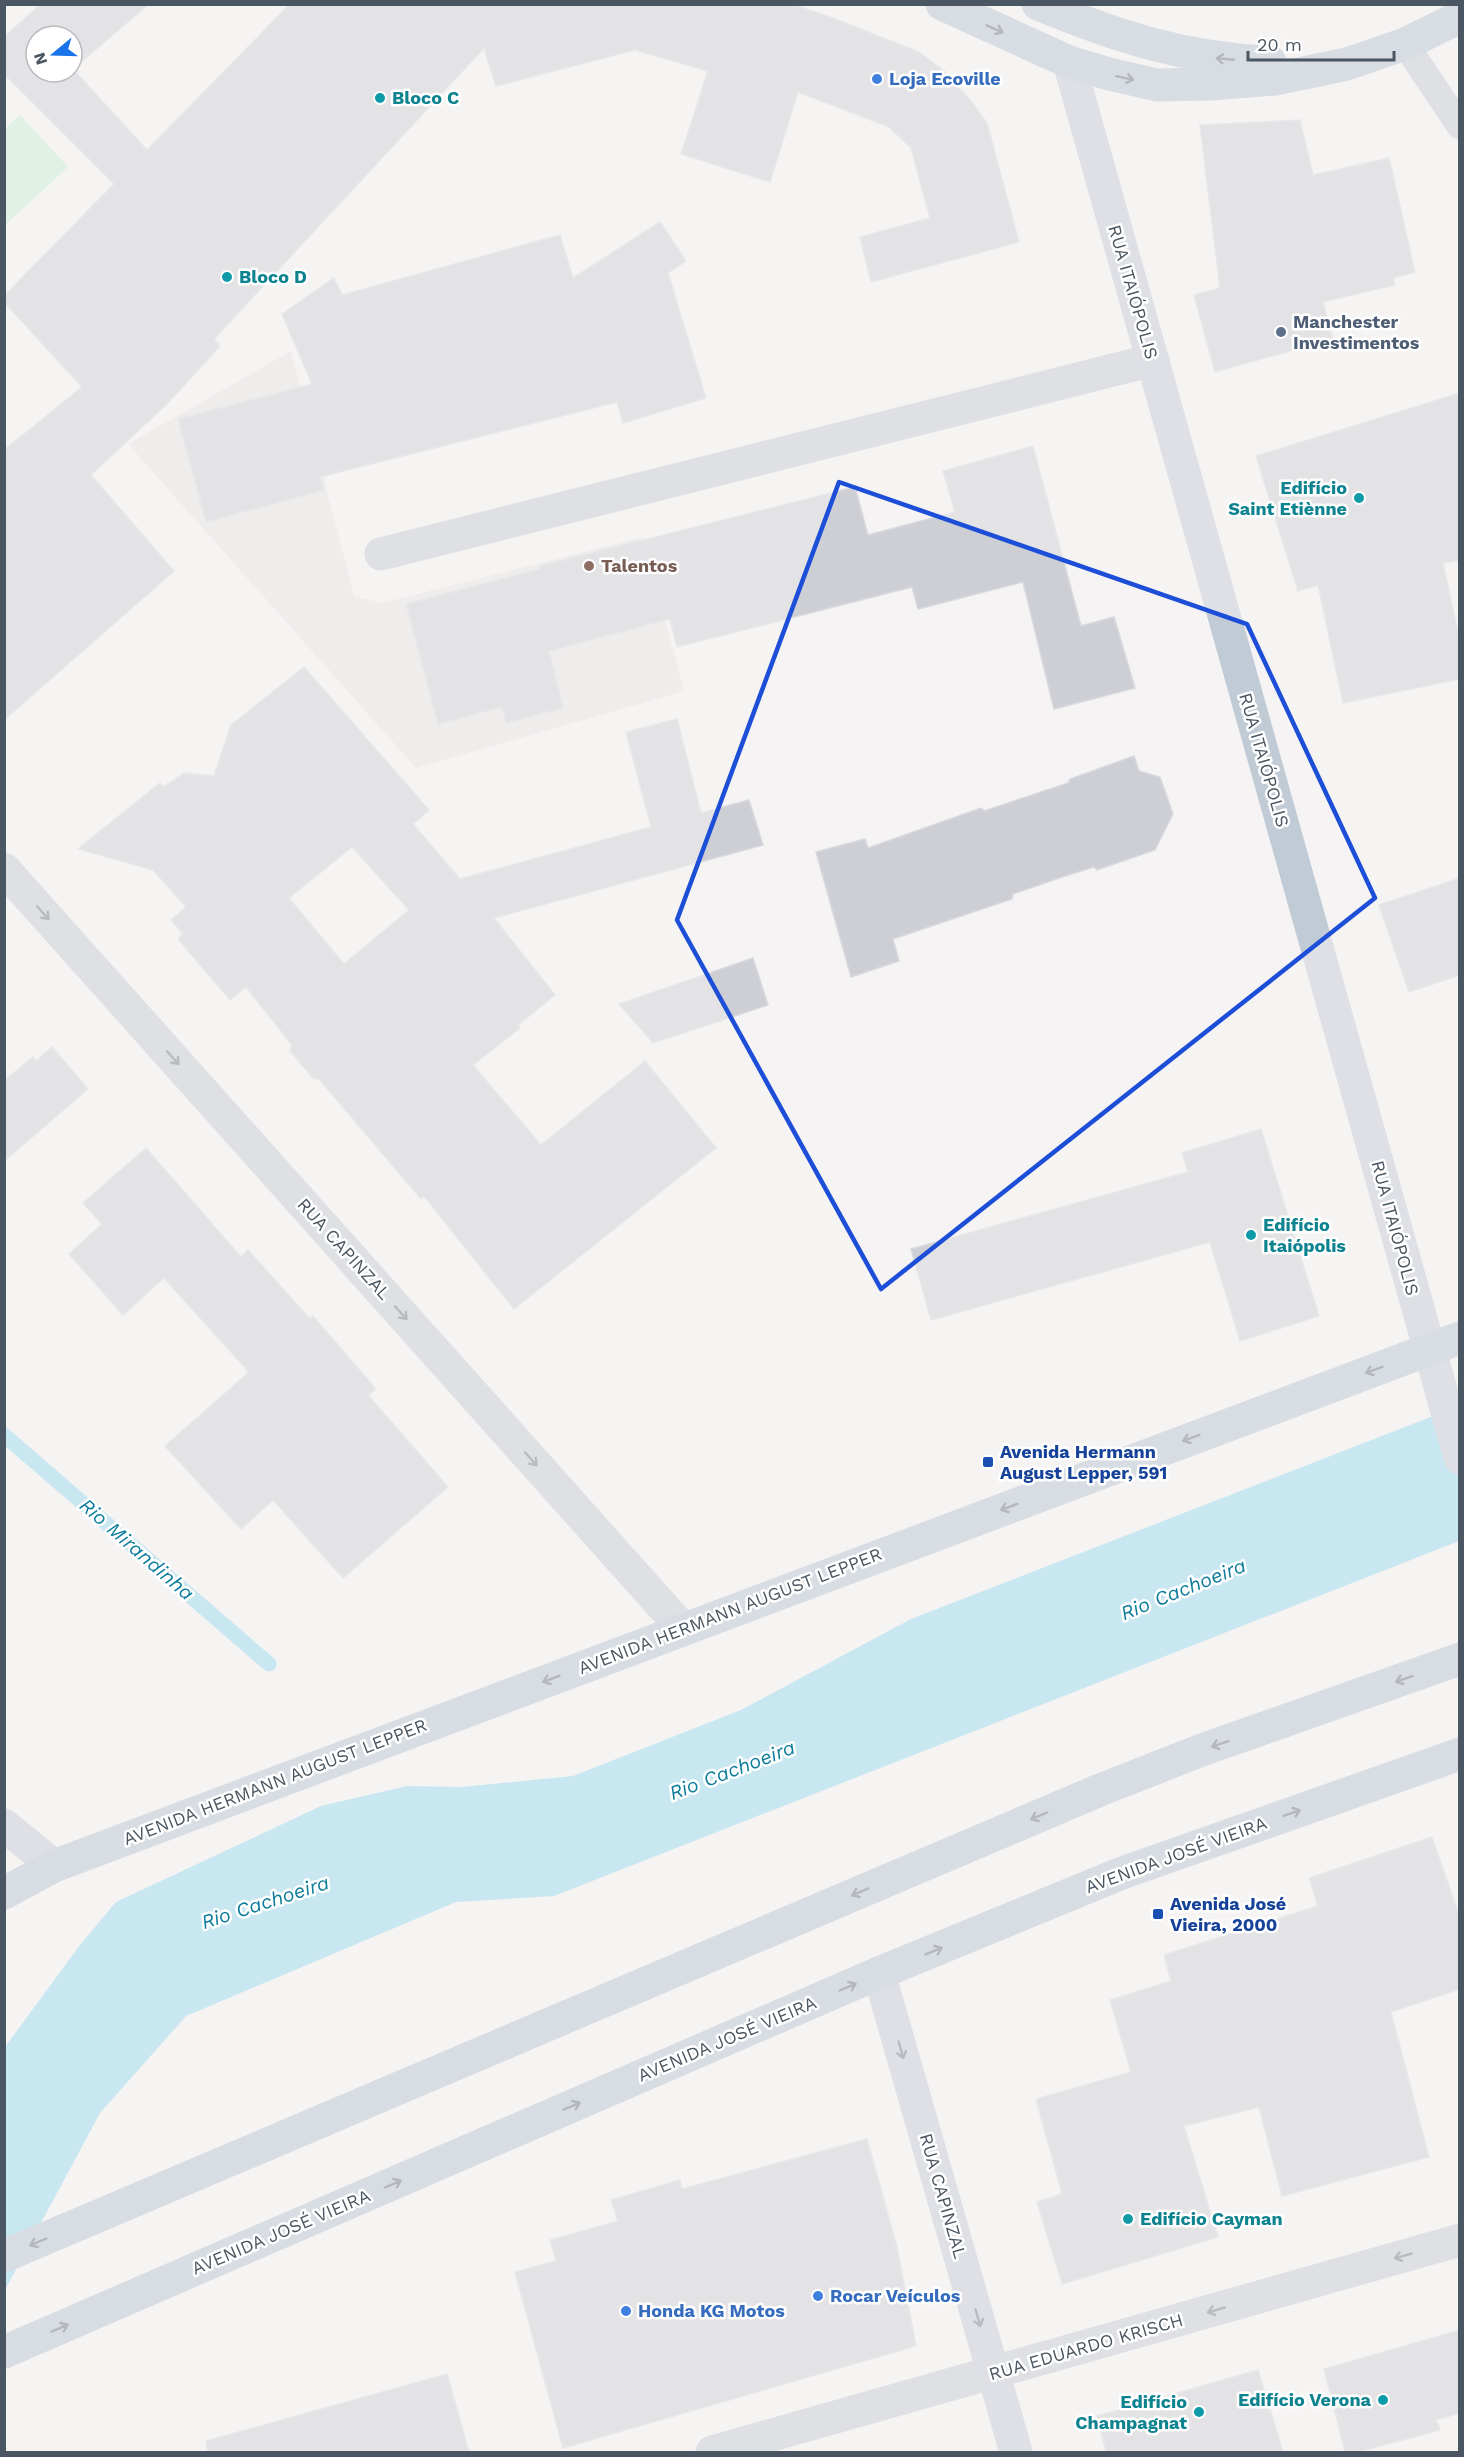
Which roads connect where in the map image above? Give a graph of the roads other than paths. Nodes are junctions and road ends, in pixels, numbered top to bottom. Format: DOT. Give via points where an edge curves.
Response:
graph roads {
  1 [pos="942,4"];
  2 [pos="1026,4"];
  3 [pos="1038,4"];
  4 [pos="1460,17"];
  5 [pos="1405,44"];
  6 [pos="1069,62"];
  7 [pos="1347,64"];
  8 [pos="1460,126"];
  9 [pos="1153,360"];
  10 [pos="381,554"];
  11 [pos="4,869"];
  12 [pos="1460,1338"];
  13 [pos="1429,1349"];
  14 [pos="1460,1458"];
  15 [pos="683,1629"];
  16 [pos="1460,1659"];
  17 [pos="1460,1754"];
  18 [pos="4,1825"];
  19 [pos="54,1866"];
  20 [pos="4,1893"];
  21 [pos="879,1973"];
  22 [pos="1460,2240"];
  23 [pos="4,2256"];
  24 [pos="5,2352"];
  25 [pos="993,2373"];
  26 [pos="711,2452"];
  27 [pos="1016,2452"];
  1 -- 6 [label="main road, one-way"];
  2 -- 6 [label="main road"];
  7 -- 3 [label="main road, one-way" via="1220,60 1094,28"];
  4 -- 5 [label="main road"];
  5 -- 7 [label="main road"];
  5 -- 8 [label="lane"];
  6 -- 7 [label="main road, one-way" via="1156,85 1275,79"];
  6 -- 9 [label="main road, RUA ITAIÓPOLIS"];
  9 -- 10 [label="street"];
  9 -- 13 [label="main road, RUA ITAIÓPOLIS"];
  11 -- 15 [label="street, RUA CAPINZAL, one-way"];
  12 -- 13 [label="main road, AVENIDA HERMANN AUGUST LEPPER"];
  13 -- 14 [label="main road, RUA ITAIÓPOLIS"];
  13 -- 15 [label="main road, AVENIDA HERMANN AUGUST LEPPER, one-way"];
  15 -- 19 [label="main road, AVENIDA HERMANN AUGUST LEPPER, one-way"];
  16 -- 23 [label="main road, one-way" via="1100,1790"];
  21 -- 17 [label="main road, AVENIDA JOSÉ VIEIRA, one-way" via="1122,1873"];
  18 -- 19 [label="main road"];
  19 -- 20 [label="main road, AVENIDA HERMANN AUGUST LEPPER"];
  24 -- 21 [label="main road, AVENIDA JOSÉ VIEIRA, one-way"];
  21 -- 25 [label="main road, RUA CAPINZAL, one-way"];
  22 -- 25 [label="street, RUA EDUARDO KRISCH, one-way"];
  25 -- 26 [label="street, RUA EDUARDO KRISCH"];
  25 -- 27 [label="main road, RUA CAPINZAL"];
}
